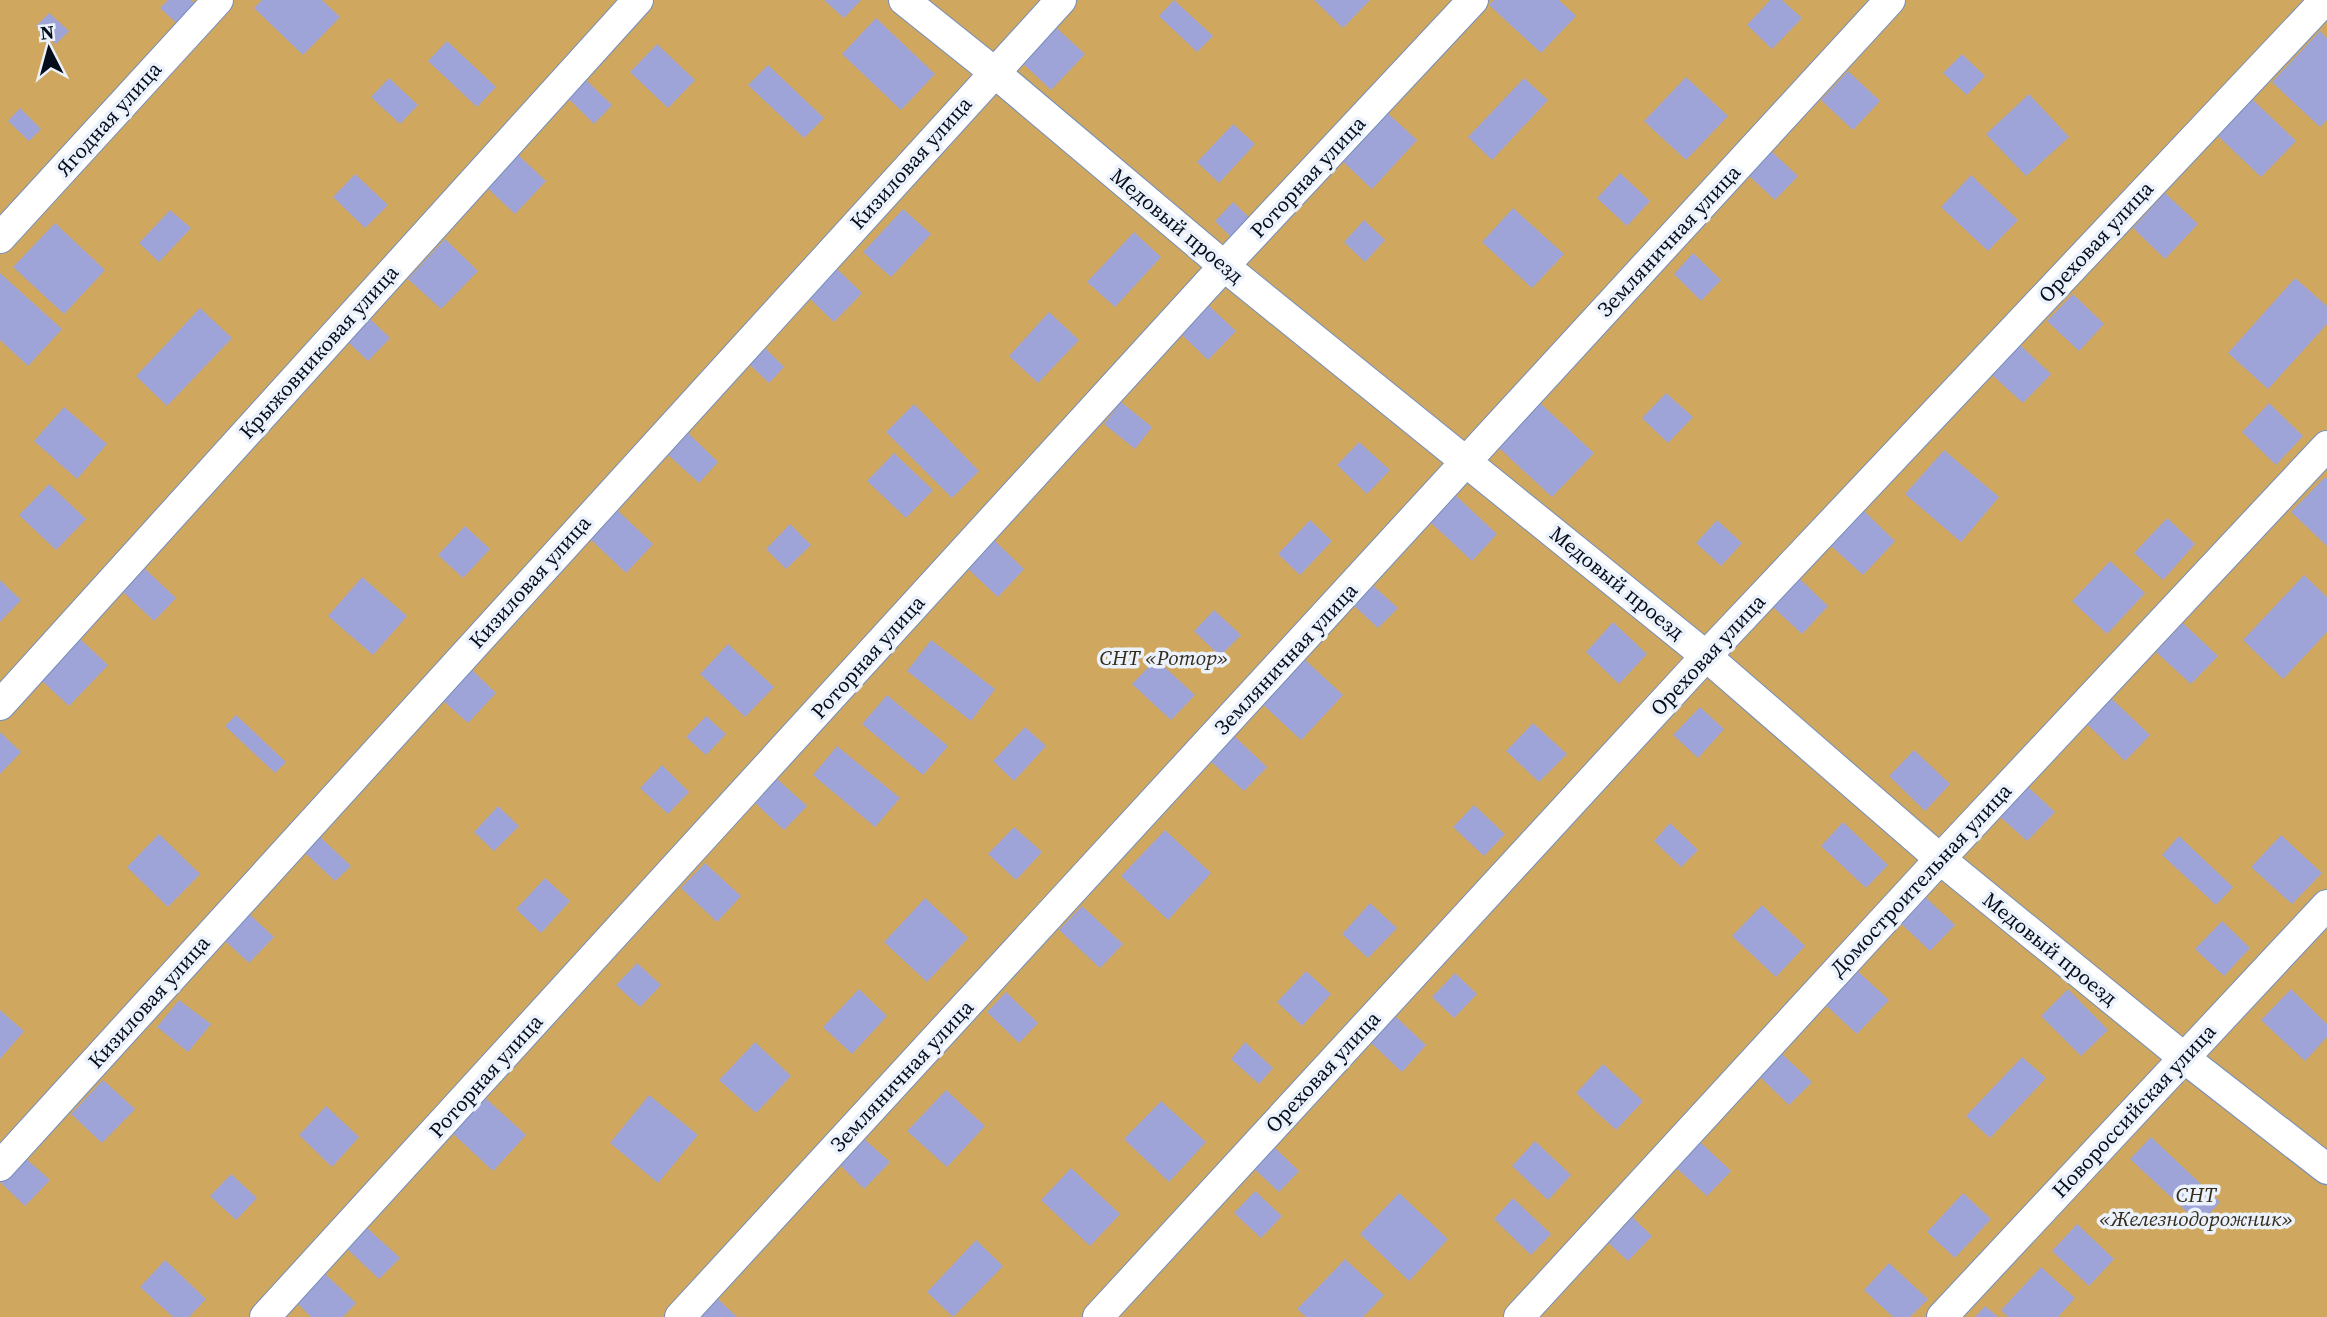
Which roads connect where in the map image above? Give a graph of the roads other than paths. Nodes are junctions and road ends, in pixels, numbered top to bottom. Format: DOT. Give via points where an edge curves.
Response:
graph roads {
  1 [pos="218,0"];
  2 [pos="638,0"];
  3 [pos="904,0"];
  4 [pos="1061,0"];
  5 [pos="1473,0"];
  6 [pos="1890,0"];
  7 [pos="2325,0"];
  8 [pos="994,72"];
  9 [pos="0,238"];
  10 [pos="1224,266"];
  11 [pos="2327,446"];
  12 [pos="1467,462"];
  13 [pos="1706,656"];
  14 [pos="0,705"];
  15 [pos="1940,859"];
  16 [pos="2327,905"];
  17 [pos="2183,1057"];
  18 [pos="0,1166"];
  19 [pos="2327,1169"];
  20 [pos="265,1317"];
  21 [pos="680,1317"];
  22 [pos="1098,1317"];
  23 [pos="1519,1317"];
  24 [pos="1942,1317"];
  1 -- 9 [label="street, Ягодная улица"];
  2 -- 14 [label="street, Крыжовниковая улица"];
  3 -- 8 [label="street, Медовый проезд"];
  4 -- 8 [label="street, Кизиловая улица"];
  5 -- 10 [label="street, Роторная улица"];
  6 -- 12 [label="street, Земляничная улица"];
  7 -- 13 [label="street, Ореховая улица"];
  8 -- 10 [label="street, Медовый проезд"];
  8 -- 18 [label="street, Кизиловая улица"];
  10 -- 12 [label="street, Медовый проезд"];
  10 -- 20 [label="street, Роторная улица"];
  11 -- 15 [label="street, Домостроительная улица"];
  12 -- 13 [label="street, Медовый проезд"];
  12 -- 21 [label="street, Земляничная улица"];
  13 -- 15 [label="street, Медовый проезд"];
  13 -- 22 [label="street, Ореховая улица"];
  15 -- 17 [label="street, Медовый проезд"];
  15 -- 23 [label="street, Домостроительная улица"];
  16 -- 17 [label="street, Новороссийская улица"];
  17 -- 19 [label="street, Медовый проезд"];
  17 -- 24 [label="street, Новороссийская улица"];
}
